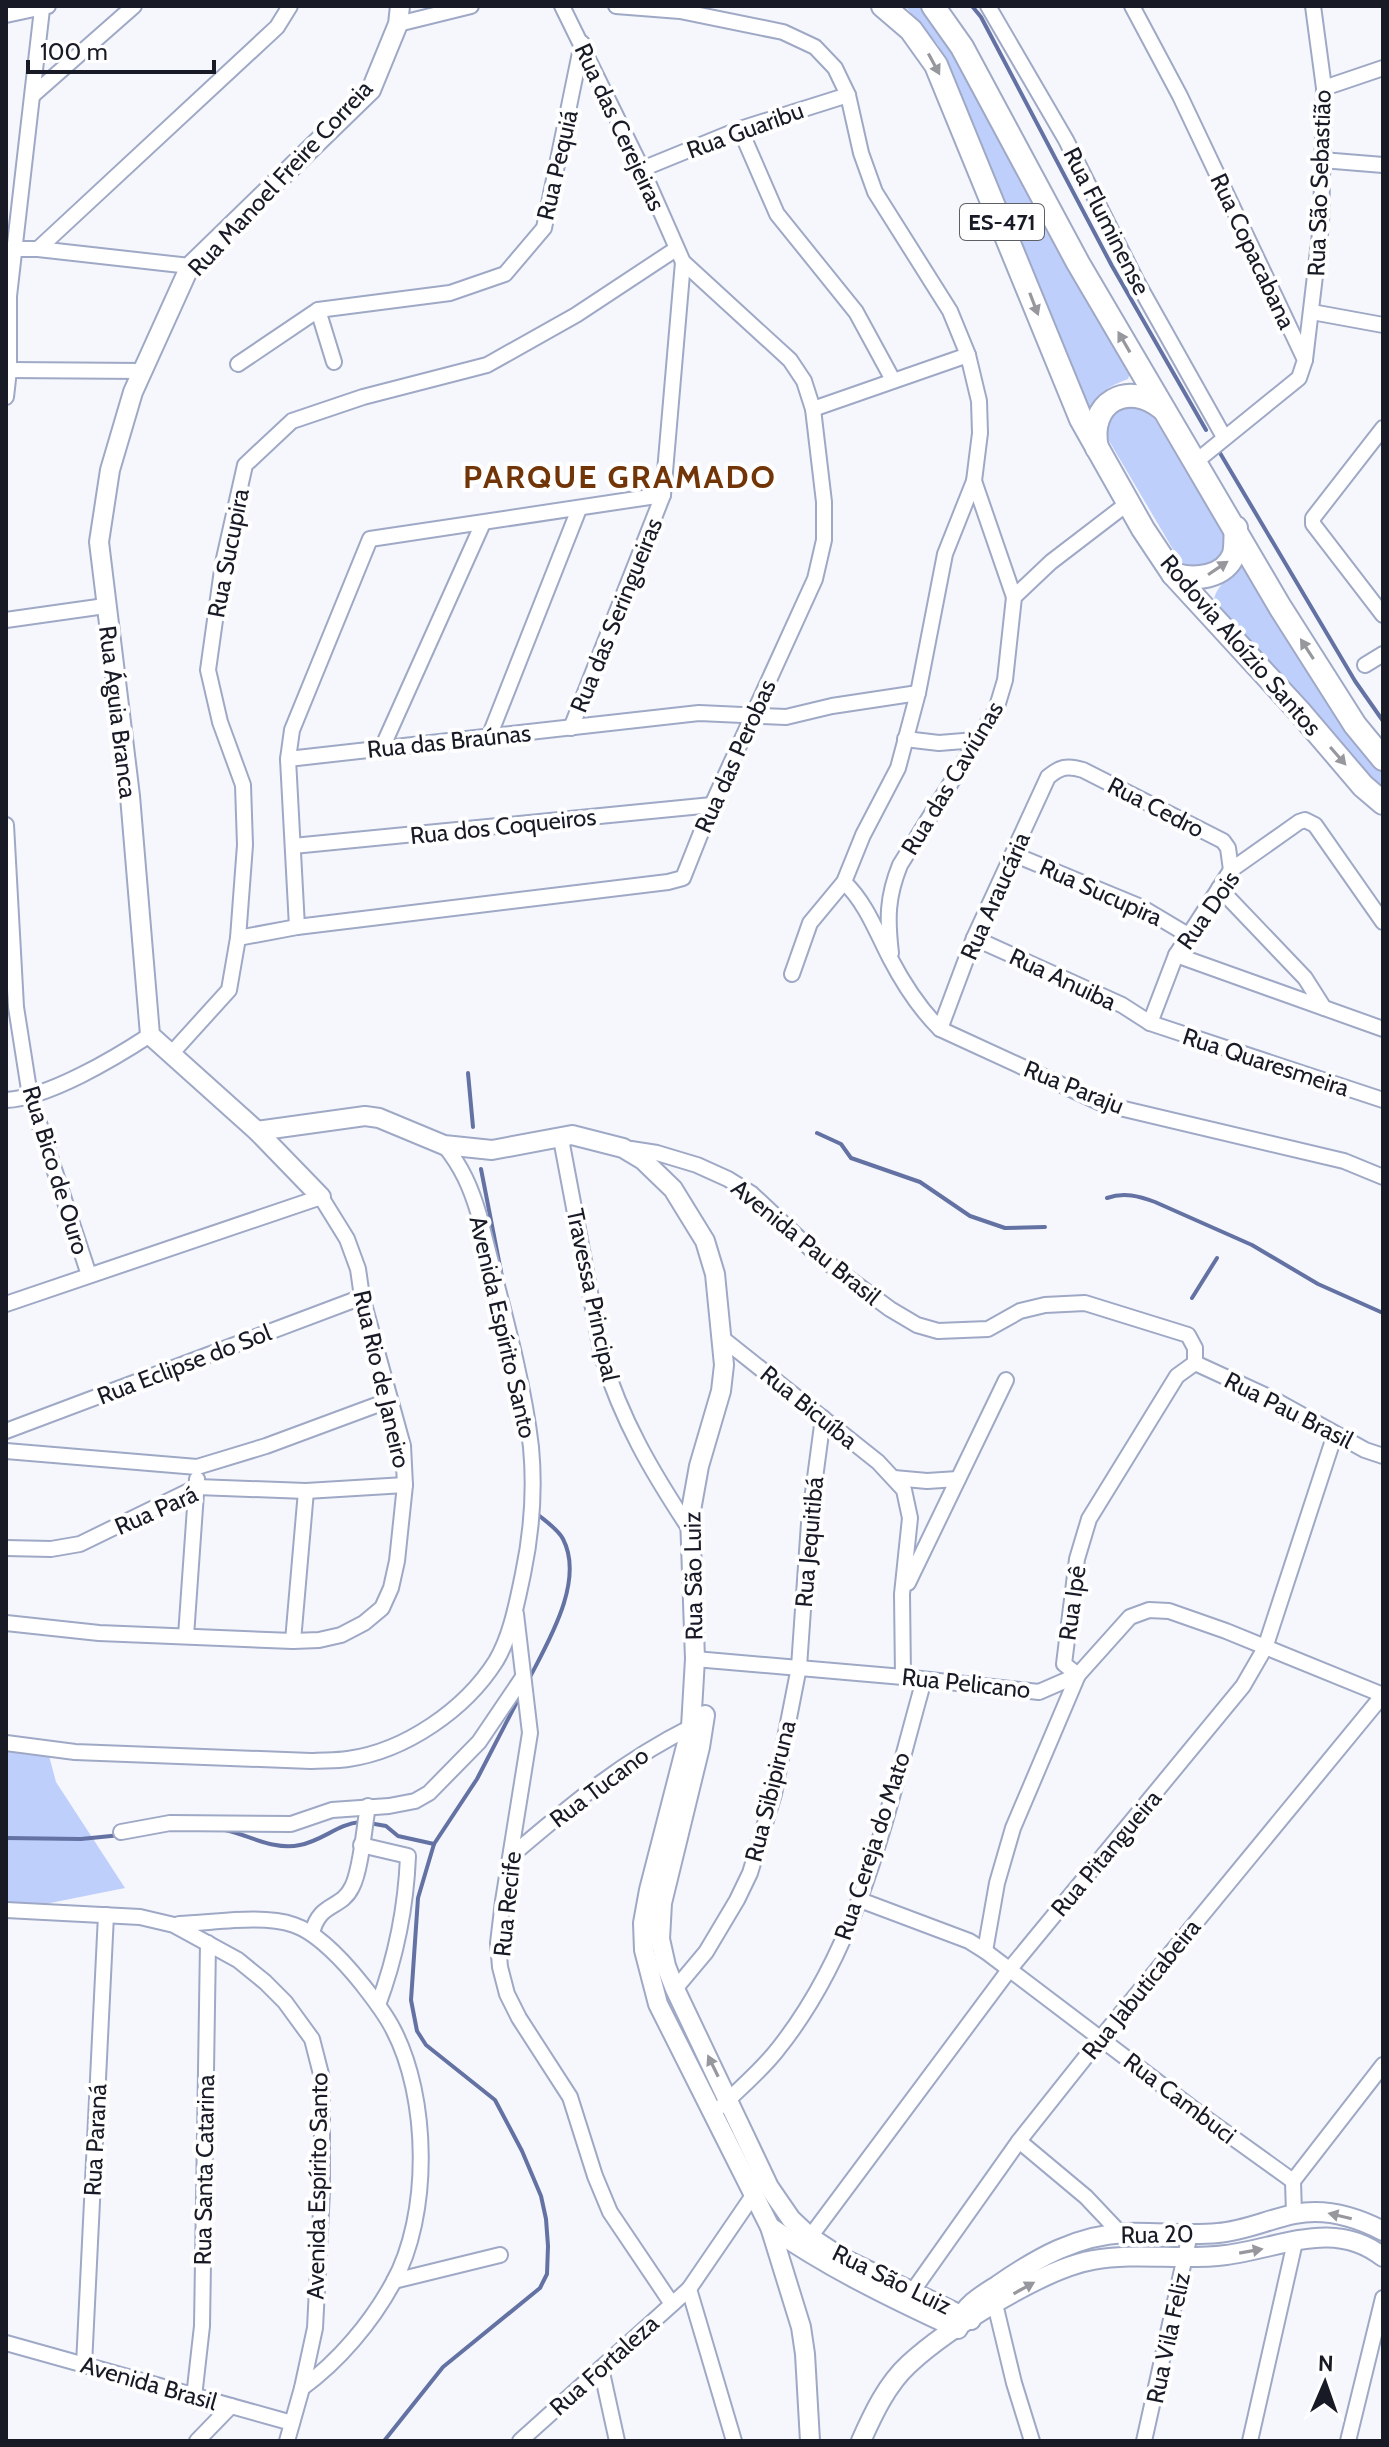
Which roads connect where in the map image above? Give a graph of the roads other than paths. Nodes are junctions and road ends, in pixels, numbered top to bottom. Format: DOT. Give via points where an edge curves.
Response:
graph roads {
  1 [pos="134,6"];
  2 [pos="290,6"];
  3 [pos="471,6"];
  4 [pos="562,6"];
  5 [pos="616,6"];
  6 [pos="883,6"];
  7 [pos="933,6"];
  8 [pos="988,6"];
  9 [pos="1132,6"];
  10 [pos="1313,6"];
  11 [pos="45,7"];
  12 [pos="6,15"];
  13 [pos="399,15"];
  14 [pos="582,43"];
  15 [pos="1383,68"];
  16 [pos="1324,88"];
  17 [pos="33,95"];
  18 [pos="848,95"];
  19 [pos="740,129"];
  20 [pos="1322,160"];
  21 [pos="1383,165"];
  22 [pos="642,169"];
  23 [pos="14,249"];
  24 [pos="38,249"];
  25 [pos="680,256"];
  26 [pos="190,266"];
  27 [pos="8,297"];
  28 [pos="318,310"];
  29 [pos="1312,312"];
  30 [pos="1383,325"];
  31 [pos="968,355"];
  32 [pos="1305,360"];
  33 [pos="334,362"];
  34 [pos="238,364"];
  35 [pos="9,370"];
  36 [pos="143,371"];
  37 [pos="893,380"];
  38 [pos="133,392"];
  39 [pos="6,397"];
  40 [pos="813,409"];
  41 [pos="1164,410"];
  42 [pos="1383,428"];
  43 [pos="1224,437"];
  44 [pos="1099,453"];
  45 [pos="1193,459"];
  46 [pos="974,481"];
  47 [pos="663,495"];
  48 [pos="1128,503"];
  49 [pos="579,509"];
  50 [pos="483,523"];
  51 [pos="1236,528"];
  52 [pos="1173,574"];
  53 [pos="1014,597"];
  54 [pos="105,606"];
  55 [pos="1383,615"];
  56 [pos="6,620"];
  57 [pos="1383,654"];
  58 [pos="1365,665"];
  59 [pos="918,693"];
  60 [pos="753,715"];
  61 [pos="571,728"];
  62 [pos="489,737"];
  63 [pos="905,739"];
  64 [pos="976,740"];
  65 [pos="382,748"];
  66 [pos="288,759"];
  67 [pos="1383,759"];
  68 [pos="1058,768"];
  69 [pos="1383,803"];
  70 [pos="712,805"];
  71 [pos="6,825"];
  72 [pos="293,846"];
  73 [pos="1013,854"];
  74 [pos="1231,870"];
  75 [pos="844,882"];
  76 [pos="1219,888"];
  77 [pos="1383,922"];
  78 [pos="297,927"];
  79 [pos="1188,935"];
  80 [pos="238,938"];
  81 [pos="974,938"];
  82 [pos="1176,955"];
  83 [pos="891,961"];
  84 [pos="792,974"];
  85 [pos="11,1006"];
  86 [pos="1324,1008"];
  87 [pos="1150,1023"];
  88 [pos="940,1029"];
  89 [pos="1383,1029"];
  90 [pos="150,1035"];
  91 [pos="171,1054"];
  92 [pos="30,1096"];
  93 [pos="6,1100"];
  94 [pos="1383,1100"];
  95 [pos="257,1131"];
  96 [pos="561,1139"];
  97 [pos="444,1145"];
  98 [pos="623,1148"];
  99 [pos="1383,1177"];
  100 [pos="321,1197"];
  101 [pos="89,1275"];
  102 [pos="362,1297"];
  103 [pos="6,1304"];
  104 [pos="722,1338"];
  105 [pos="1195,1363"];
  106 [pos="1006,1380"];
  107 [pos="390,1400"];
  108 [pos="823,1418"];
  109 [pos="6,1431"];
  110 [pos="1335,1434"];
  111 [pos="6,1451"];
  112 [pos="1383,1456"];
  113 [pos="197,1467"];
  114 [pos="894,1478"];
  115 [pos="958,1479"];
  116 [pos="405,1485"];
  117 [pos="197,1487"];
  118 [pos="306,1491"];
  119 [pos="689,1528"];
  120 [pos="6,1548"];
  121 [pos="902,1594"];
  122 [pos="516,1606"];
  123 [pos="6,1623"];
  124 [pos="186,1636"];
  125 [pos="293,1641"];
  126 [pos="1265,1648"];
  127 [pos="701,1660"];
  128 [pos="799,1667"];
  129 [pos="1078,1675"];
  130 [pos="523,1677"];
  131 [pos="903,1677"];
  132 [pos="924,1680"];
  133 [pos="1383,1695"];
  134 [pos="691,1727"];
  135 [pos="6,1743"];
  136 [pos="368,1806"];
  137 [pos="121,1832"];
  138 [pos="361,1845"];
  139 [pos="512,1855"];
  140 [pos="860,1900"];
  141 [pos="6,1910"];
  142 [pos="106,1915"];
  143 [pos="174,1925"];
  144 [pos="312,1933"];
  145 [pos="208,1943"];
  146 [pos="985,1951"];
  147 [pos="1009,1970"];
  148 [pos="675,1989"];
  149 [pos="378,2005"];
  150 [pos="1100,2039"];
  151 [pos="1383,2065"];
  152 [pos="729,2099"];
  153 [pos="713,2114"];
  154 [pos="1019,2141"];
  155 [pos="1293,2181"];
  156 [pos="754,2194"];
  157 [pos="1294,2214"];
  158 [pos="770,2227"];
  159 [pos="1383,2231"];
  160 [pos="1121,2234"];
  161 [pos="1190,2234"];
  162 [pos="810,2237"];
  163 [pos="1295,2242"];
  164 [pos="500,2255"];
  165 [pos="1186,2257"];
  166 [pos="1383,2257"];
  167 [pos="394,2281"];
  168 [pos="689,2289"];
  169 [pos="912,2292"];
  170 [pos="1383,2298"];
  171 [pos="672,2304"];
  172 [pos="995,2304"];
  173 [pos="964,2321"];
  174 [pos="6,2343"];
  175 [pos="84,2365"];
  176 [pos="601,2368"];
  177 [pos="302,2388"];
  178 [pos="194,2397"];
  179 [pos="231,2406"];
  180 [pos="292,2423"];
  181 [pos="197,2441"];
  182 [pos="287,2441"];
  183 [pos="520,2441"];
  184 [pos="617,2441"];
  185 [pos="734,2441"];
  186 [pos="810,2441"];
  187 [pos="861,2441"];
  188 [pos="1032,2441"];
  189 [pos="1144,2441"];
  190 [pos="1250,2441"];
  191 [pos="1348,2441"];
  1 -- 17 [label="street"];
  2 -- 24 [label="street" via="277,27"];
  3 -- 13 [label="street"];
  4 -- 14 [label="street, Rua das Cerejeiras"];
  5 -- 18 [label="street" via="680,11 783,32 815,47 835,68"];
  6 -- 44 [label="main road, Rodovia Aloízio Santos / ES-471, one-way" via="911,30 936,65"];
  41 -- 7 [label="main road, Rodovia Aloízio Santos / ES-471, one-way" via="968,57"];
  8 -- 43 [label="street, Rua Fluminense" via="1066,140 1137,282"];
  9 -- 32 [label="street, Rua Copacabana"];
  10 -- 16 [label="street, Rua São Sebastião"];
  11 -- 12 [label="street"];
  11 -- 17 [label="street"];
  13 -- 26 [label="street, Rua Manoel Freire Correia" via="371,90"];
  14 -- 22 [label="street, Rua das Cerejeiras"];
  14 -- 28 [label="street, Rua Pequiá" via="544,228 505,274 450,293"];
  15 -- 16 [label="street"];
  16 -- 20 [label="street, Rua São Sebastião"];
  17 -- 23 [label="street"];
  18 -- 19 [label="street, Rua Guaribu"];
  18 -- 31 [label="street" via="875,192 950,311"];
  19 -- 22 [label="street, Rua Guaribu"];
  19 -- 37 [label="street" via="777,214 856,312"];
  20 -- 21 [label="street"];
  20 -- 29 [label="street, Rua São Sebastião"];
  22 -- 25 [label="street, Rua das Cerejeiras"];
  23 -- 24 [label="street"];
  23 -- 27 [label="street"];
  24 -- 26 [label="street"];
  25 -- 40 [label="street, Rua das Perobas" via="790,360"];
  25 -- 47 [label="street, Rua das Seringueiras"];
  25 -- 80 [label="street, Rua Sucupira" via="487,365 292,421 245,465 223,563 208,670 243,785"];
  26 -- 36 [label="street, Rua Manoel Freire Correia"];
  27 -- 35 [label="street"];
  28 -- 33 [label="street"];
  28 -- 34 [label="street, Rua Pequiá"];
  29 -- 30 [label="street"];
  29 -- 32 [label="street, Rua São Sebastião"];
  31 -- 37 [label="street"];
  31 -- 46 [label="street" via="979,417"];
  32 -- 43 [label="street" via="1299,378"];
  35 -- 36 [label="street"];
  35 -- 39 [label="street"];
  36 -- 38 [label="street, Rua Manoel Freire Correia"];
  37 -- 40 [label="street"];
  38 -- 54 [label="street, Rua Águia Branca" via="110,470 99,542"];
  40 -- 60 [label="street, Rua das Perobas" via="824,540 815,579"];
  41 -- 44 [label="main road" via="1135,394 1105,406 1096,420"];
  41 -- 45 [label="main road, Rodovia Aloízio Santos / ES-471"];
  42 -- 55 [label="street" via="1313,518"];
  43 -- 45 [label="street"];
  44 -- 48 [label="main road, Rodovia Aloízio Santos / ES-471"];
  45 -- 51 [label="main road, Rodovia Aloízio Santos / ES-471"];
  46 -- 53 [label="street"];
  46 -- 59 [label="street" via="945,554"];
  47 -- 49 [label="street"];
  47 -- 61 [label="street, Rua das Seringueiras"];
  48 -- 52 [label="main road, Rodovia Aloízio Santos / ES-471"];
  48 -- 53 [label="street"];
  49 -- 50 [label="street"];
  49 -- 62 [label="street"];
  50 -- 65 [label="street"];
  50 -- 66 [label="street" via="370,539 292,730"];
  52 -- 51 [label="main road, one-way" via="1198,577 1225,567 1233,555"];
  67 -- 51 [label="main road, Rodovia Aloízio Santos / ES-471, one-way" via="1355,725"];
  52 -- 69 [label="main road, Rodovia Aloízio Santos / ES-471, one-way"];
  53 -- 64 [label="street, Rua das Caviúnas" via="1002,694"];
  54 -- 56 [label="street"];
  54 -- 90 [label="street, Rua Águia Branca" via="130,796"];
  57 -- 58 [label="street"];
  59 -- 60 [label="street, Rua das Braúnas" via="786,717"];
  59 -- 63 [label="street"];
  60 -- 61 [label="street, Rua das Braúnas" via="699,713"];
  60 -- 70 [label="street, Rua das Perobas"];
  61 -- 62 [label="street, Rua das Braúnas"];
  62 -- 65 [label="street, Rua das Braúnas"];
  63 -- 64 [label="street"];
  63 -- 75 [label="street" via="892,782"];
  64 -- 83 [label="street, Rua das Caviúnas" via="890,890"];
  65 -- 66 [label="street, Rua das Braúnas"];
  66 -- 72 [label="street"];
  68 -- 73 [label="street, Rua Araucária" via="1048,777"];
  68 -- 74 [label="street, Rua Cedro" via="1083,770 1223,841"];
  70 -- 72 [label="street, Rua dos Coqueiros"];
  70 -- 78 [label="street, Rua das Perobas" via="683,878"];
  71 -- 85 [label="street, Rua Bico de Ouro"];
  72 -- 78 [label="street"];
  73 -- 79 [label="street, Rua Sucupira" via="1141,907"];
  73 -- 81 [label="street, Rua Araucária"];
  74 -- 76 [label="street, Rua Dois"];
  74 -- 77 [label="street, Rua Dois" via="1305,820 1315,825"];
  75 -- 83 [label="street, Rua Paraju" via="862,902"];
  75 -- 84 [label="street" via="810,923"];
  76 -- 79 [label="street, Rua Dois"];
  76 -- 86 [label="street" via="1305,978"];
  78 -- 80 [label="street, Rua das Perobas"];
  79 -- 82 [label="street, Rua Dois"];
  80 -- 91 [label="street, Rua Sucupira" via="229,990"];
  81 -- 87 [label="street, Rua Anuiba" via="1122,1005"];
  81 -- 88 [label="street, Rua Araucária"];
  82 -- 86 [label="street"];
  82 -- 87 [label="street, Rua Dois"];
  83 -- 88 [label="street, Rua Paraju"];
  85 -- 92 [label="street, Rua Bico de Ouro"];
  86 -- 89 [label="street"];
  87 -- 94 [label="street, Rua Quaresmeira"];
  88 -- 99 [label="street, Rua Paraju" via="1103,1104 1344,1161"];
  90 -- 91 [label="street, Rua Rio de Janeiro"];
  90 -- 92 [label="street" via="105,1064"];
  91 -- 95 [label="street, Rua Rio de Janeiro"];
  92 -- 93 [label="street"];
  92 -- 101 [label="street, Rua Bico de Ouro"];
  95 -- 97 [label="street" via="365,1116"];
  95 -- 100 [label="street, Rua Rio de Janeiro"];
  96 -- 97 [label="street, Rua São Luiz" via="492,1150"];
  96 -- 98 [label="street, Rua São Luiz" via="572,1135"];
  96 -- 119 [label="street, Travessa Principal" via="612,1388 653,1473"];
  97 -- 122 [label="street, Avenida Espírito Santo" via="471,1187 523,1399 533,1510"];
  98 -- 104 [label="street, Rua São Luiz" via="673,1189 705,1241 715,1274"];
  98 -- 105 [label="street, Avenida Pau Brasil" via="657,1153 728,1179 752,1194 817,1255 917,1325 938,1331 988,1329 1020,1311 1085,1303 1188,1335"];
  100 -- 101 [label="street"];
  100 -- 102 [label="street, Rua Rio de Janeiro" via="347,1239"];
  101 -- 103 [label="street"];
  102 -- 107 [label="street, Rua Rio de Janeiro"];
  102 -- 109 [label="street, Rua Eclipse do Sol"];
  104 -- 108 [label="street, Rua Bicuíba"];
  104 -- 119 [label="street, Rua São Luiz" via="721,1391 699,1466"];
  105 -- 110 [label="street, Rua Pau Brasil"];
  105 -- 129 [label="street, Rua Ipê" via="1177,1376 1089,1519 1077,1559 1064,1664"];
  106 -- 115 [label="street"];
  107 -- 113 [label="street"];
  107 -- 116 [label="street, Rua Rio de Janeiro" via="403,1446"];
  108 -- 114 [label="street, Rua Bicuíba"];
  108 -- 128 [label="street, Rua Jequitibá"];
  110 -- 112 [label="street, Rua Pau Brasil"];
  110 -- 126 [label="street, Rua Pitangueira"];
  111 -- 113 [label="street"];
  113 -- 117 [label="street"];
  114 -- 115 [label="street"];
  114 -- 121 [label="street" via="904,1490 910,1518"];
  115 -- 121 [label="street"];
  116 -- 118 [label="street, Rua Pará"];
  116 -- 125 [label="street, Rua Rio de Janeiro" via="397,1561 382,1608 341,1635"];
  117 -- 118 [label="street, Rua Pará"];
  117 -- 120 [label="street, Rua Pará" via="80,1544"];
  117 -- 124 [label="street"];
  118 -- 125 [label="street"];
  119 -- 127 [label="street, Rua São Luiz"];
  121 -- 131 [label="street"];
  122 -- 130 [label="street, Rua Recife"];
  122 -- 135 [label="street, Avenida Espírito Santo" via="497,1660 470,1694 409,1739 377,1752 311,1761 75,1752"];
  123 -- 124 [label="street, Rua Rio de Janeiro"];
  124 -- 125 [label="street, Rua Rio de Janeiro"];
  126 -- 129 [label="street, Rua Pelicano" via="1192,1618 1149,1610 1130,1617"];
  126 -- 133 [label="street, Rua Pelicano"];
  126 -- 147 [label="street, Rua Pitangueira" via="1243,1686"];
  127 -- 128 [label="street, Rua Pelicano"];
  127 -- 134 [label="street, Rua São Luiz"];
  127 -- 148 [label="street, Rua São Luiz" via="706,1706 701,1738 662,1903 660,1939"];
  128 -- 131 [label="street, Rua Pelicano"];
  128 -- 148 [label="street, Rua Sibipiruna" via="774,1794 750,1873 706,1952"];
  129 -- 132 [label="street, Rua Pelicano" via="1039,1692"];
  129 -- 146 [label="street, Rua Ipê" via="1013,1828"];
  130 -- 136 [label="street" via="479,1742 429,1793 415,1801"];
  130 -- 139 [label="street, Rua Recife" via="530,1733"];
  131 -- 132 [label="street, Rua Pelicano"];
  132 -- 140 [label="street, Rua Cereja do Mato"];
  133 -- 150 [label="street, Rua Jabuticabeira"];
  134 -- 139 [label="street, Rua Tucano" via="610,1774"];
  134 -- 153 [label="street, Rua São Luiz" via="649,1890 644,1950 658,2004"];
  136 -- 137 [label="street" via="332,1810 291,1824 170,1823"];
  136 -- 138 [label="street"];
  138 -- 144 [label="street" via="353,1886 321,1913"];
  138 -- 149 [label="street" via="408,1856 406,1894"];
  139 -- 171 [label="street, Rua Recife" via="498,1943 507,1994 570,2097 610,2212"];
  140 -- 146 [label="street, Rua Cambuci"];
  140 -- 152 [label="street, Rua Cereja do Mato" via="796,2024 777,2052"];
  141 -- 142 [label="street, Avenida Espírito Santo"];
  142 -- 143 [label="street, Avenida Espírito Santo"];
  142 -- 175 [label="street, Rua Paraná"];
  143 -- 144 [label="street" via="270,1921"];
  143 -- 145 [label="street, Avenida Espírito Santo"];
  144 -- 149 [label="street"];
  145 -- 177 [label="street, Avenida Espírito Santo" via="238,1960 285,2002 312,2039 322,2078 315,2328"];
  145 -- 178 [label="street, Rua Santa Catarina" via="202,2326"];
  146 -- 147 [label="street, Rua Cambuci"];
  147 -- 150 [label="street, Rua Cambuci"];
  147 -- 162 [label="street, Rua Pitangueira"];
  152 -- 148 [label="street, Rua São Luiz, one-way"];
  149 -- 167 [label="street" via="394,2029 410,2075 419,2128 418,2204"];
  150 -- 154 [label="street, Rua Jabuticabeira"];
  150 -- 155 [label="street, Rua Cambuci"];
  151 -- 155 [label="street"];
  152 -- 153 [label="street, Rua Cereja do Mato"];
  152 -- 162 [label="street, Rua São Luiz" via="769,2187"];
  153 -- 156 [label="street, Rua São Luiz"];
  154 -- 160 [label="street"];
  154 -- 169 [label="street, Rua Jabuticabeira"];
  155 -- 157 [label="street"];
  156 -- 158 [label="street, Rua São Luiz"];
  156 -- 168 [label="street"];
  159 -- 157 [label="street, Rua 20, one-way" via="1320,2211"];
  157 -- 161 [label="street, Rua 20" via="1239,2231"];
  158 -- 173 [label="street" via="851,2277"];
  158 -- 186 [label="street, Rua São Luiz" via="801,2327"];
  160 -- 161 [label="street, Rua 20"];
  160 -- 173 [label="street, Rua 20" via="1058,2249 999,2284"];
  161 -- 165 [label="street, Rua Vila Feliz"];
  162 -- 169 [label="street, Rua São Luiz"];
  165 -- 163 [label="street, Rua 20, one-way"];
  163 -- 166 [label="street, Rua 20" via="1343,2237"];
  163 -- 190 [label="street"];
  164 -- 167 [label="street"];
  172 -- 165 [label="street, Rua 20, one-way" via="1054,2271 1090,2260"];
  165 -- 189 [label="street, Rua Vila Feliz"];
  167 -- 177 [label="street" via="346,2349"];
  168 -- 171 [label="street, Rua Fortaleza"];
  168 -- 185 [label="street"];
  169 -- 173 [label="street, Rua São Luiz"];
  170 -- 191 [label="street"];
  171 -- 176 [label="street, Rua Fortaleza"];
  172 -- 173 [label="street, Rua 20"];
  172 -- 188 [label="street"];
  173 -- 187 [label="street, Rua 20" via="908,2365"];
  174 -- 175 [label="street, Avenida Brasil"];
  175 -- 178 [label="street, Avenida Brasil"];
  176 -- 183 [label="street, Rua Fortaleza"];
  176 -- 184 [label="street"];
  177 -- 180 [label="street, Avenida Espírito Santo"];
  178 -- 179 [label="street, Avenida Brasil"];
  179 -- 180 [label="street, Avenida Brasil"];
  179 -- 181 [label="street"];
  180 -- 182 [label="street, Avenida Espírito Santo"];
}
